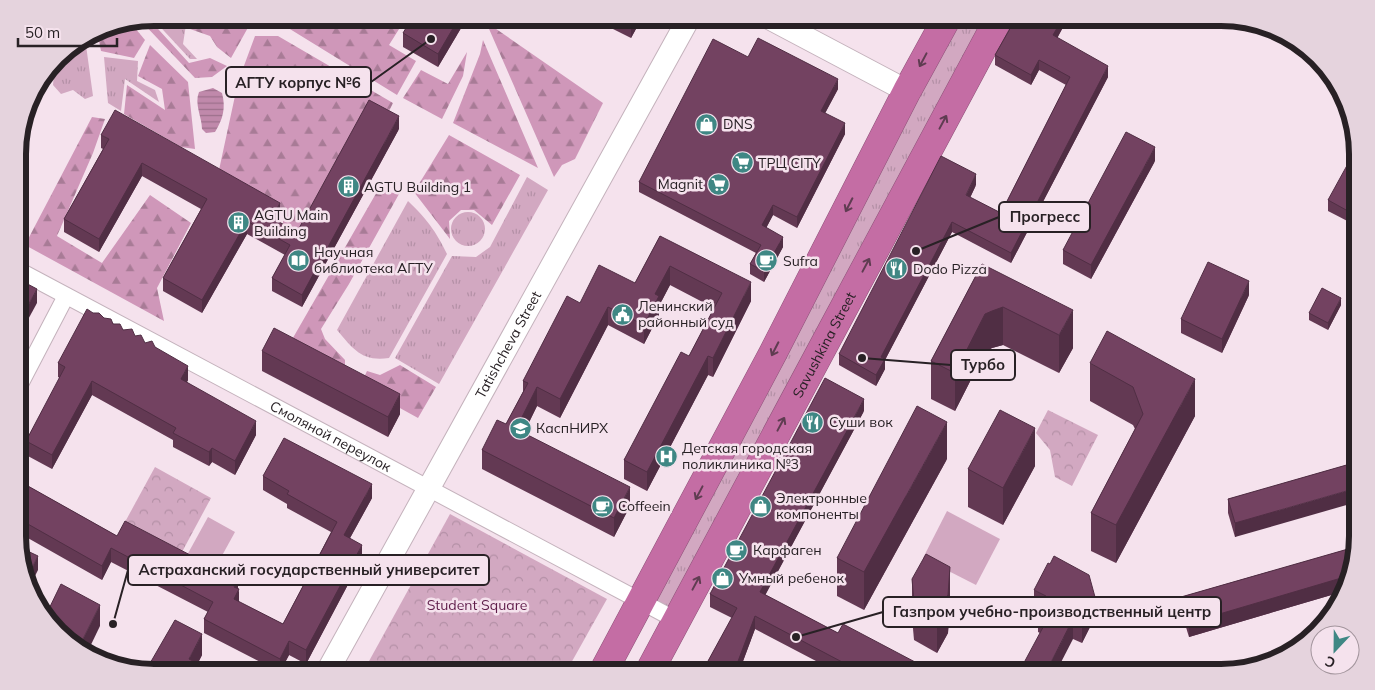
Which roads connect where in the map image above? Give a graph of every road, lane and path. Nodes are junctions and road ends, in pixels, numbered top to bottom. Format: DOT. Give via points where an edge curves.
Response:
graph roads {
  1 [pos="685,26"];
  2 [pos="784,26"];
  3 [pos="942,26"];
  4 [pos="995,26"];
  5 [pos="907,91"];
  6 [pos="27,275"];
  7 [pos="66,296"];
  8 [pos="26,372"];
  9 [pos="428,488"];
  10 [pos="642,601"];
  11 [pos="676,620"];
  12 [pos="331,664"];
  13 [pos="607,664"];
  14 [pos="653,664"];
  1 -- 9 [label="main road, Tatishcheva Street"];
  2 -- 5 [label="main road"];
  3 -- 5 [label="highway, one-way"];
  11 -- 4 [label="highway, Savushkina Street, one-way"];
  5 -- 10 [label="highway, one-way"];
  6 -- 7 [label="street, Смоляной переулок"];
  7 -- 8 [label="street"];
  7 -- 9 [label="street, Смоляной переулок"];
  9 -- 10 [label="street, Смоляной переулок"];
  9 -- 12 [label="main road, Tatishcheva Street"];
  10 -- 11 [label="street, Смоляной переулок"];
  10 -- 13 [label="highway"];
  11 -- 14 [label="highway, Savushkina Street"];
}
